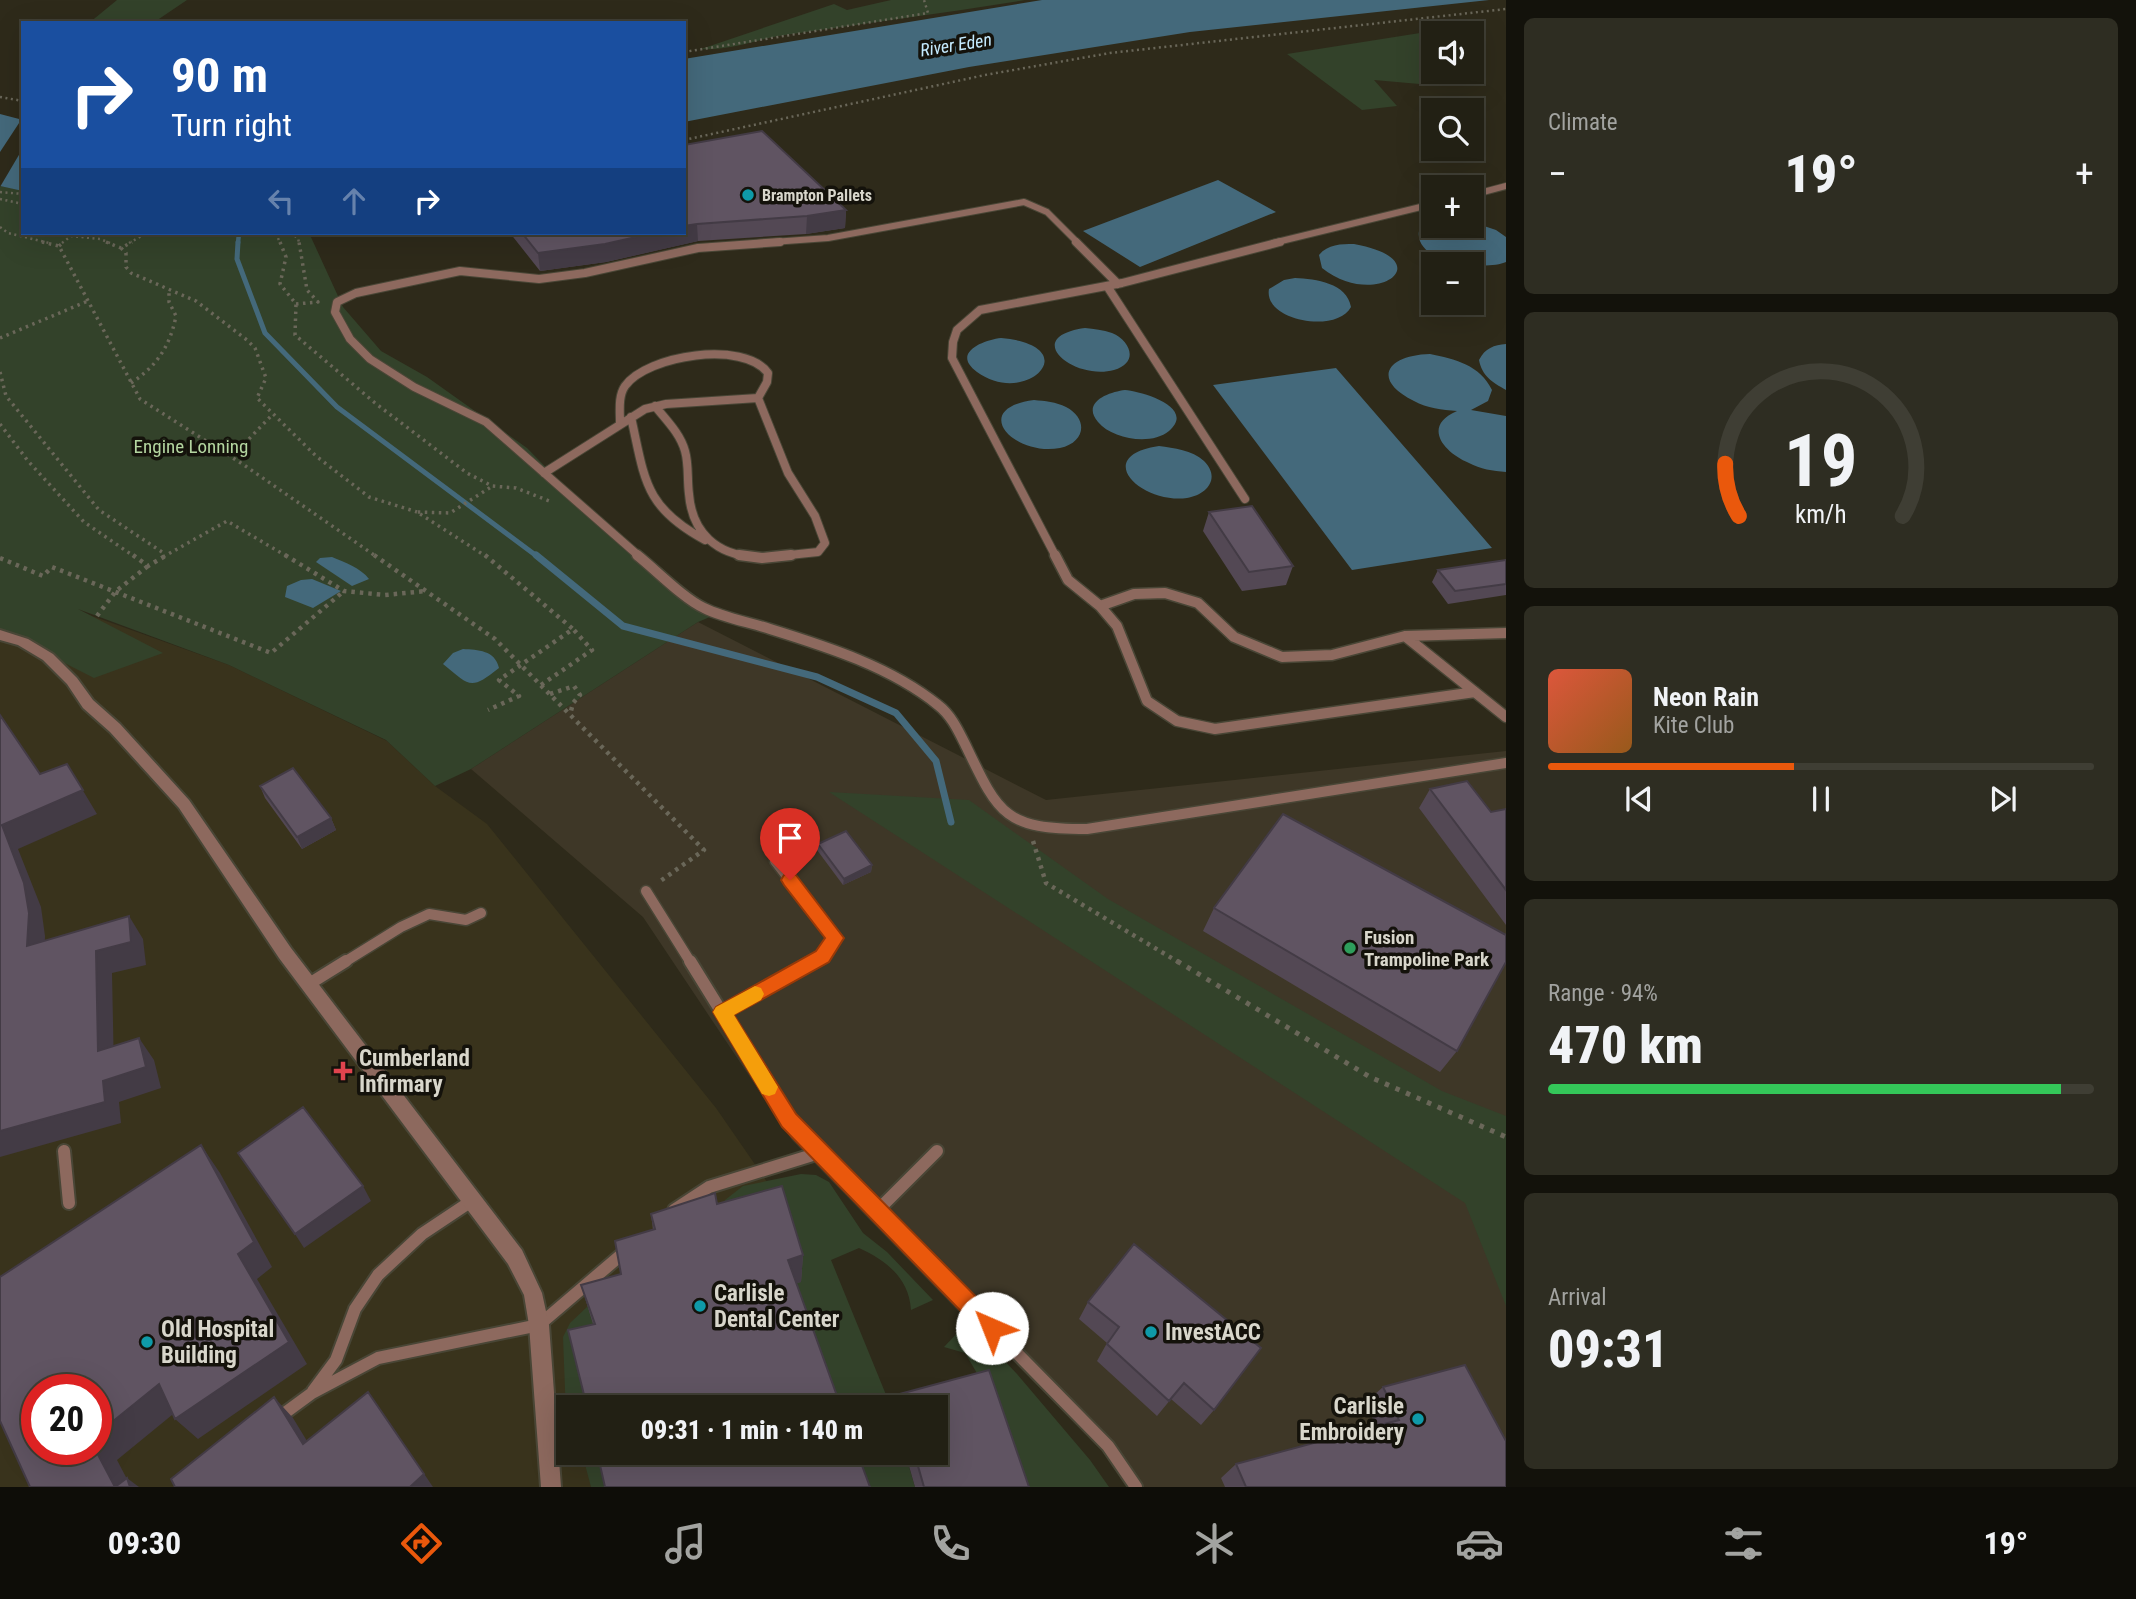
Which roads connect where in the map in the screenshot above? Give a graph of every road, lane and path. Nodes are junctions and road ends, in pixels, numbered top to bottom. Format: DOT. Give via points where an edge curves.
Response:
graph roads {
  1 [pos="924,0"];
  2 [pos="1506,9"];
  3 [pos="686,52"];
  4 [pos="0,97"];
  5 [pos="21,102"];
  6 [pos="686,140"];
  7 [pos="1506,186"];
  8 [pos="0,192"];
  9 [pos="1484,192"];
  10 [pos="21,194"];
  11 [pos="0,199"];
  12 [pos="21,204"];
  13 [pos="1421,207"];
  14 [pos="0,227"];
  15 [pos="144,235"];
  16 [pos="293,235"];
  17 [pos="59,246"];
  18 [pos="121,248"];
  19 [pos="1118,284"];
  20 [pos="1107,286"];
  21 [pos="169,289"];
  22 [pos="88,301"];
  23 [pos="296,304"];
  24 [pos="0,338"];
  25 [pos="0,372"];
  26 [pos="131,383"];
  27 [pos="758,398"];
  28 [pos="655,406"];
  29 [pos="272,415"];
  30 [pos="631,417"];
  31 [pos="620,423"];
  32 [pos="0,424"];
  33 [pos="225,453"];
  34 [pos="544,473"];
  35 [pos="1245,499"];
  36 [pos="553,503"];
  37 [pos="417,512"];
  38 [pos="715,545"];
  39 [pos="165,554"];
  40 [pos="0,558"];
  41 [pos="148,566"];
  42 [pos="344,591"];
  43 [pos="426,591"];
  44 [pos="116,592"];
  45 [pos="1100,606"];
  46 [pos="97,616"];
  47 [pos="573,629"];
  48 [pos="1506,633"];
  49 [pos="0,635"];
  50 [pos="1405,636"];
  51 [pos="522,665"];
  52 [pos="541,685"];
  53 [pos="1475,692"];
  54 [pos="550,694"];
  55 [pos="488,710"];
  56 [pos="570,715"];
  57 [pos="1506,717"];
  58 [pos="1506,763"];
  59 [pos="1029,823"];
  60 [pos="775,861"];
  61 [pos="646,891"];
  62 [pos="481,913"];
  63 [pos="309,984"];
  64 [pos="722,1012"];
  65 [pos="1506,1137"];
  66 [pos="64,1151"];
  67 [pos="937,1152"];
  68 [pos="819,1153"];
  69 [pos="473,1200"];
  70 [pos="69,1203"];
  71 [pos="877,1211"];
  72 [pos="659,1223"];
  73 [pos="639,1240"];
  74 [pos="539,1325"];
  75 [pos="312,1393"];
  76 [pos="270,1424"];
  77 [pos="551,1487"];
  78 [pos="1136,1487"];
  1 -- 3 [label="path" via="928,13"];
  2 -- 6 [label="path" via="1110,53"];
  4 -- 5 [label="path"];
  7 -- 9 [label="lane"];
  8 -- 10 [label="path"];
  11 -- 12 [label="path"];
  13 -- 19 [label="lane"];
  14 -- 17 [label="path"];
  15 -- 18 [label="path"];
  16 -- 23 [label="path" via="298,238 307,290 318,302"];
  17 -- 18 [label="path" via="71,236 100,239"];
  17 -- 22 [label="path"];
  18 -- 21 [label="path" via="131,273"];
  19 -- 20 [label="lane"];
  19 -- 34 [label="lane" via="1047,212 1024,202 828,238 698,248 539,279 460,271 356,293 337,302 340,325 370,359 414,387 486,422"];
  20 -- 35 [label="lane"];
  20 -- 45 [label="lane" via="980,310 962,323 950,341 952,358 1068,580"];
  21 -- 26 [label="path" via="176,316 163,357"];
  21 -- 29 [label="path" via="196,301 255,348 266,378 257,398"];
  22 -- 24 [label="path"];
  22 -- 26 [label="path"];
  25 -- 39 [label="path" via="6,396 99,510"];
  26 -- 33 [label="path" via="139,399"];
  27 -- 28 [label="lane"];
  27 -- 31 [label="lane" via="768,373 753,359 717,354 682,360 643,370 630,379 620,397"];
  27 -- 38 [label="lane" via="824,547 818,552 748,559"];
  28 -- 30 [label="lane"];
  28 -- 38 [label="lane" via="683,443 691,510 702,533"];
  29 -- 33 [label="path" via="254,437"];
  29 -- 37 [label="path" via="369,497"];
  30 -- 31 [label="lane"];
  30 -- 38 [label="lane" via="651,495 678,527"];
  31 -- 34 [label="lane"];
  32 -- 41 [label="path" via="84,522"];
  33 -- 43 [label="path"];
  34 -- 59 [label="lane" via="703,608 866,662 922,692 956,726 990,796 1017,820"];
  36 -- 37 [label="path" via="516,488 492,486 450,513"];
  37 -- 47 [label="path" via="487,556"];
  39 -- 41 [label="path"];
  39 -- 42 [label="path" via="227,520"];
  40 -- 44 [label="path" via="43,576 52,567"];
  41 -- 44 [label="path"];
  42 -- 43 [label="path"];
  42 -- 44 [label="path" via="271,653"];
  43 -- 51 [label="path" via="495,639"];
  44 -- 46 [label="path"];
  45 -- 50 [label="lane" via="1134,594 1165,593 1198,603 1234,637 1282,657 1332,654"];
  45 -- 53 [label="lane" via="1117,626 1147,701 1177,721 1215,729"];
  47 -- 51 [label="path"];
  47 -- 52 [label="path" via="592,650"];
  48 -- 50 [label="lane"];
  49 -- 63 [label="street" via="48,657 184,804"];
  50 -- 53 [label="lane"];
  51 -- 52 [label="path"];
  51 -- 55 [label="path" via="499,680 519,696"];
  52 -- 54 [label="path"];
  53 -- 57 [label="lane"];
  54 -- 56 [label="path"];
  54 -- 56 [label="path" via="575,687 580,695"];
  56 -- 61 [label="path" via="704,850"];
  58 -- 59 [label="lane" via="1087,830"];
  59 -- 65 [label="path" via="1046,883 1370,1077"];
  60 -- 64 [label="lane" via="835,938 822,956"];
  61 -- 64 [label="lane"];
  62 -- 63 [label="lane" via="466,920 429,914"];
  63 -- 69 [label="street"];
  64 -- 68 [label="lane" via="789,1121"];
  66 -- 70 [label="lane"];
  67 -- 71 [label="lane"];
  68 -- 71 [label="lane"];
  68 -- 72 [label="lane" via="709,1187"];
  69 -- 74 [label="street" via="516,1258 533,1293"];
  69 -- 75 [label="lane" via="426,1229 370,1286 337,1356"];
  71 -- 78 [label="lane" via="1108,1446"];
  73 -- 74 [label="lane"];
  74 -- 75 [label="lane" via="378,1358"];
  74 -- 77 [label="street"];
  75 -- 76 [label="lane"];
}
